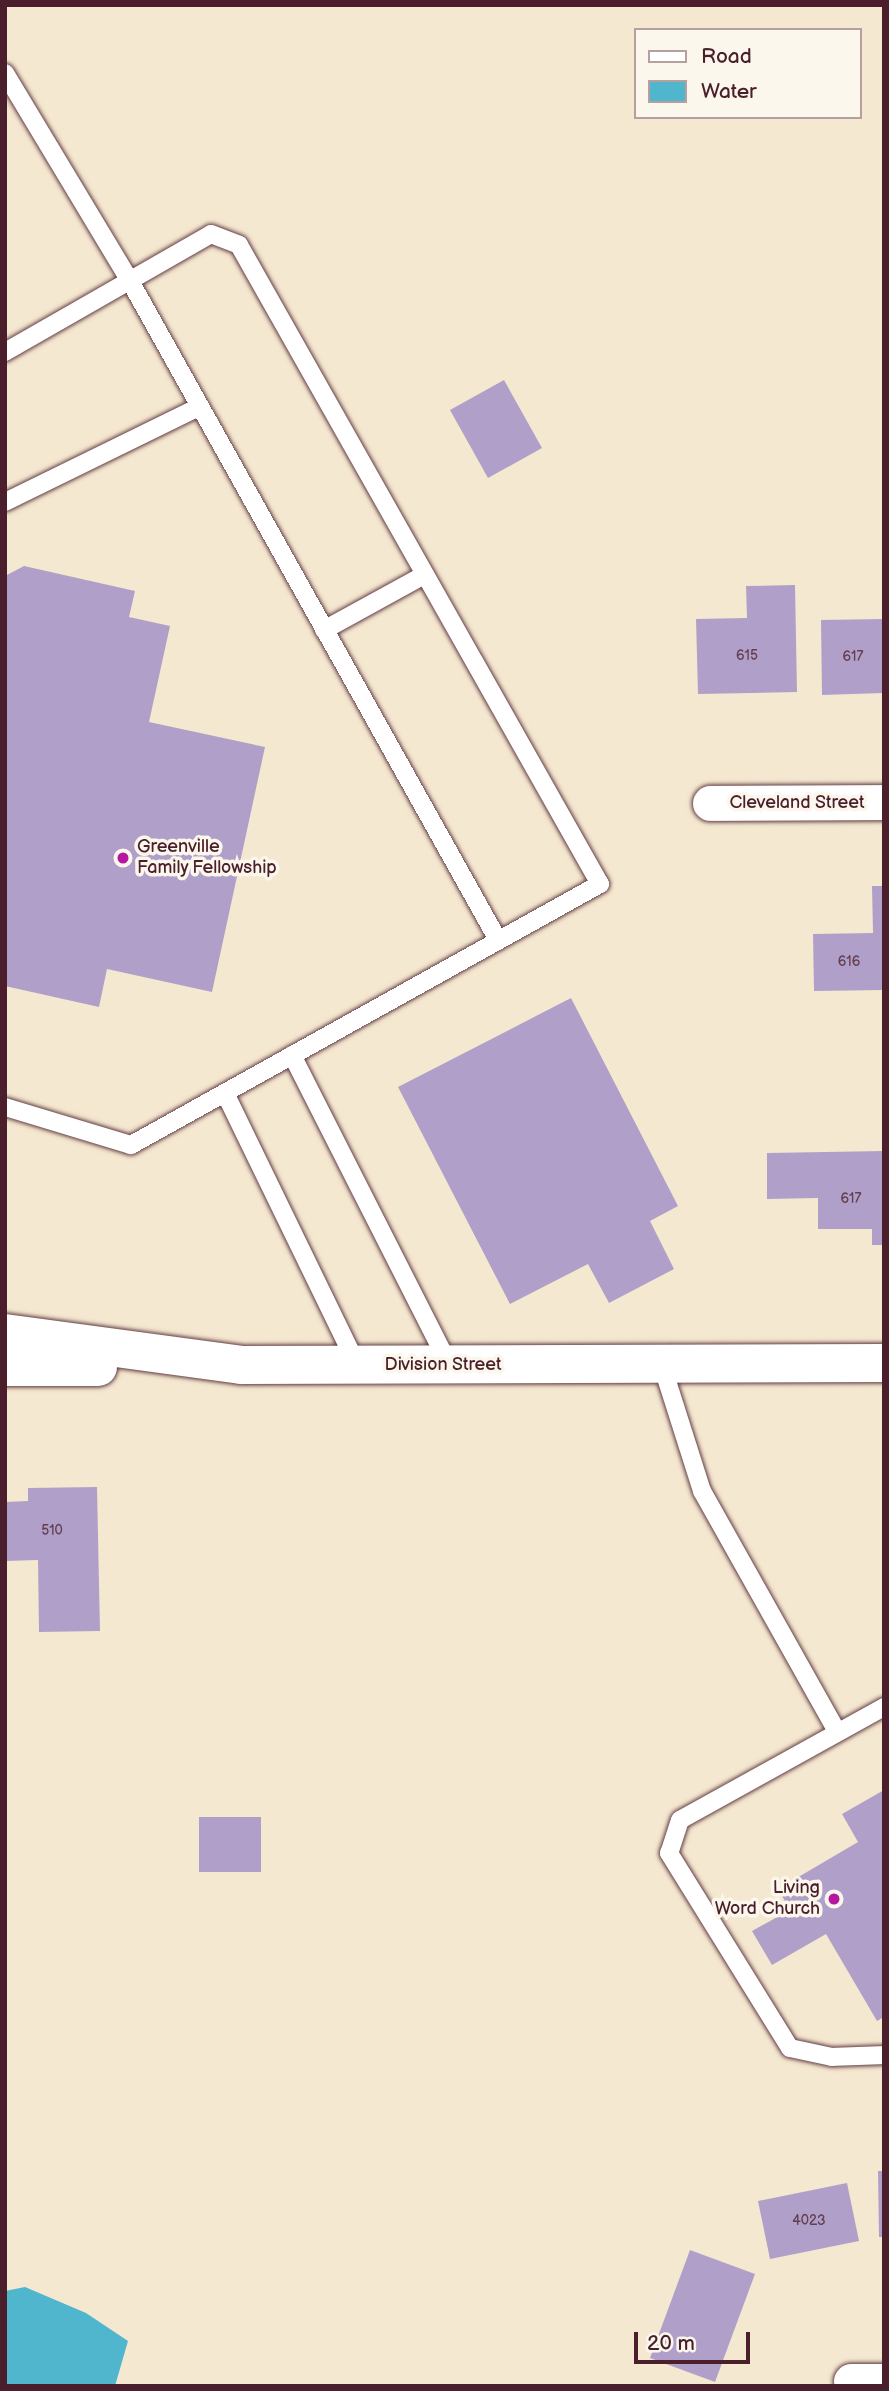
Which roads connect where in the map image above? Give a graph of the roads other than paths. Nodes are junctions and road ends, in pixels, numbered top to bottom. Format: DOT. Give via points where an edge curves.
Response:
graph roads {
  1 [pos="5,73"];
  2 [pos="130,281"];
  3 [pos="5,352"];
  4 [pos="200,407"];
  5 [pos="5,502"];
  6 [pos="424,575"];
  7 [pos="324,630"];
  8 [pos="884,802"];
  9 [pos="710,803"];
  10 [pos="498,940"];
  11 [pos="292,1055"];
  12 [pos="225,1093"];
  13 [pos="5,1107"];
  14 [pos="5,1333"];
  15 [pos="884,1363"];
  16 [pos="241,1365"];
  17 [pos="357,1365"];
  18 [pos="449,1365"];
  19 [pos="662,1365"];
  20 [pos="5,1367"];
  21 [pos="884,1707"];
  22 [pos="837,1732"];
  23 [pos="884,2055"];
  1 -- 2 [label="lane"];
  2 -- 3 [label="lane"];
  2 -- 4 [label="lane"];
  2 -- 6 [label="lane" via="212,234 239,245"];
  4 -- 5 [label="lane"];
  4 -- 7 [label="lane"];
  6 -- 7 [label="lane"];
  6 -- 10 [label="lane" via="600,884"];
  7 -- 10 [label="lane"];
  8 -- 9 [label="street, Cleveland Street"];
  10 -- 11 [label="lane"];
  11 -- 12 [label="lane"];
  11 -- 18 [label="lane"];
  12 -- 13 [label="lane" via="131,1145"];
  12 -- 17 [label="lane"];
  14 -- 16 [label="street, Division Street"];
  15 -- 19 [label="street, Division Street"];
  16 -- 17 [label="street, Division Street"];
  16 -- 20 [label="street"];
  17 -- 18 [label="street, Division Street"];
  18 -- 19 [label="street, Division Street"];
  19 -- 22 [label="lane" via="702,1491"];
  21 -- 22 [label="lane"];
  22 -- 23 [label="lane" via="680,1820 669,1853 790,2048 832,2057"];
}
